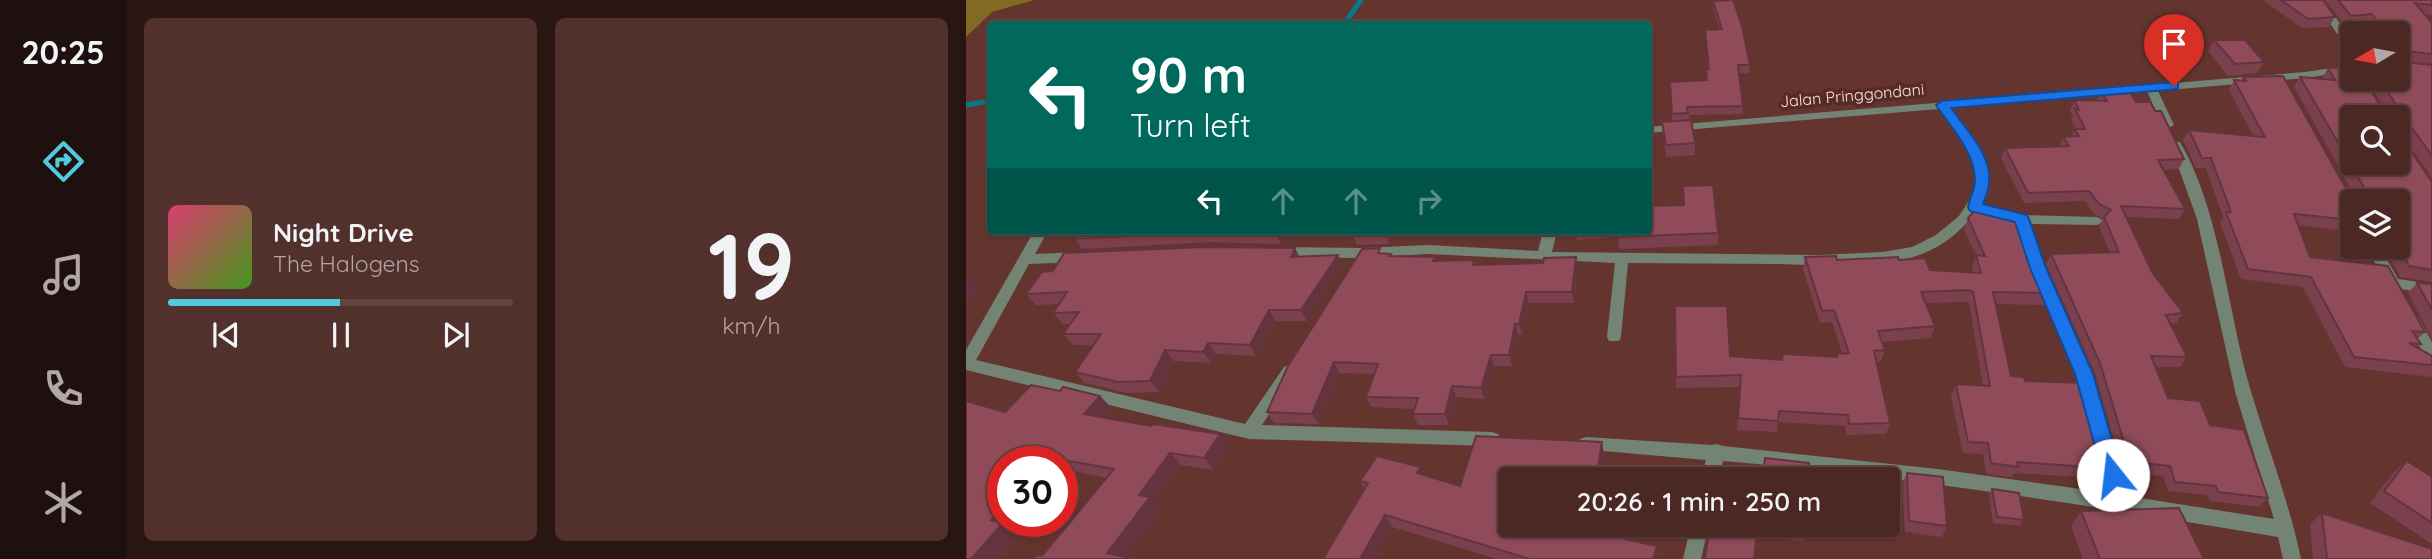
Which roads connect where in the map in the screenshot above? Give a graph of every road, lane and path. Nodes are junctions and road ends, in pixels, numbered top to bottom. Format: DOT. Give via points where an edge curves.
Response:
graph roads {
  1 [pos="2318,0"];
  2 [pos="2340,30"];
  3 [pos="2340,71"];
  4 [pos="2151,88"];
  5 [pos="1942,105"];
  6 [pos="1652,130"];
  7 [pos="1975,207"];
  8 [pos="2021,219"];
  9 [pos="2098,221"];
  10 [pos="1039,235"];
  11 [pos="1549,235"];
  12 [pos="1266,251"];
  13 [pos="1092,256"];
  14 [pos="1544,256"];
  15 [pos="1622,257"];
  16 [pos="1026,259"];
  17 [pos="2379,259"];
  18 [pos="2432,289"];
  19 [pos="2399,296"];
  20 [pos="1614,337"];
  21 [pos="2432,356"];
  22 [pos="1294,363"];
  23 [pos="966,364"];
  24 [pos="1249,432"];
  25 [pos="1512,440"];
  26 [pos="1567,443"];
  27 [pos="1717,451"];
  28 [pos="1713,467"];
  29 [pos="2120,501"];
  30 [pos="2286,530"];
  31 [pos="1697,537"];
  32 [pos="1692,559"];
  33 [pos="2292,559"];
  1 -- 2 [label="street"];
  3 -- 4 [label="street, Jalan Pringgondani" via="2282,81"];
  4 -- 5 [label="street, Jalan Pringgondani"];
  4 -- 30 [label="street" via="2189,172 2212,250 2233,352"];
  5 -- 6 [label="street, Jalan Pringgondani"];
  5 -- 7 [label="street" via="1981,167"];
  7 -- 8 [label="street"];
  7 -- 15 [label="street" via="1943,236 1904,254 1806,260"];
  8 -- 9 [label="street"];
  8 -- 29 [label="street" via="2084,374"];
  10 -- 16 [label="street"];
  11 -- 14 [label="street"];
  12 -- 14 [label="street" via="1358,259 1398,248"];
  13 -- 16 [label="street"];
  14 -- 15 [label="street"];
  15 -- 20 [label="street"];
  16 -- 23 [label="street"];
  17 -- 19 [label="street"];
  18 -- 19 [label="street"];
  19 -- 21 [label="street"];
  22 -- 24 [label="street"];
  23 -- 24 [label="street"];
  24 -- 25 [label="street"];
  26 -- 27 [label="street"];
  27 -- 28 [label="street"];
  27 -- 29 [label="street"];
  29 -- 30 [label="street"];
  30 -- 33 [label="street"];
  31 -- 32 [label="street"];
}
